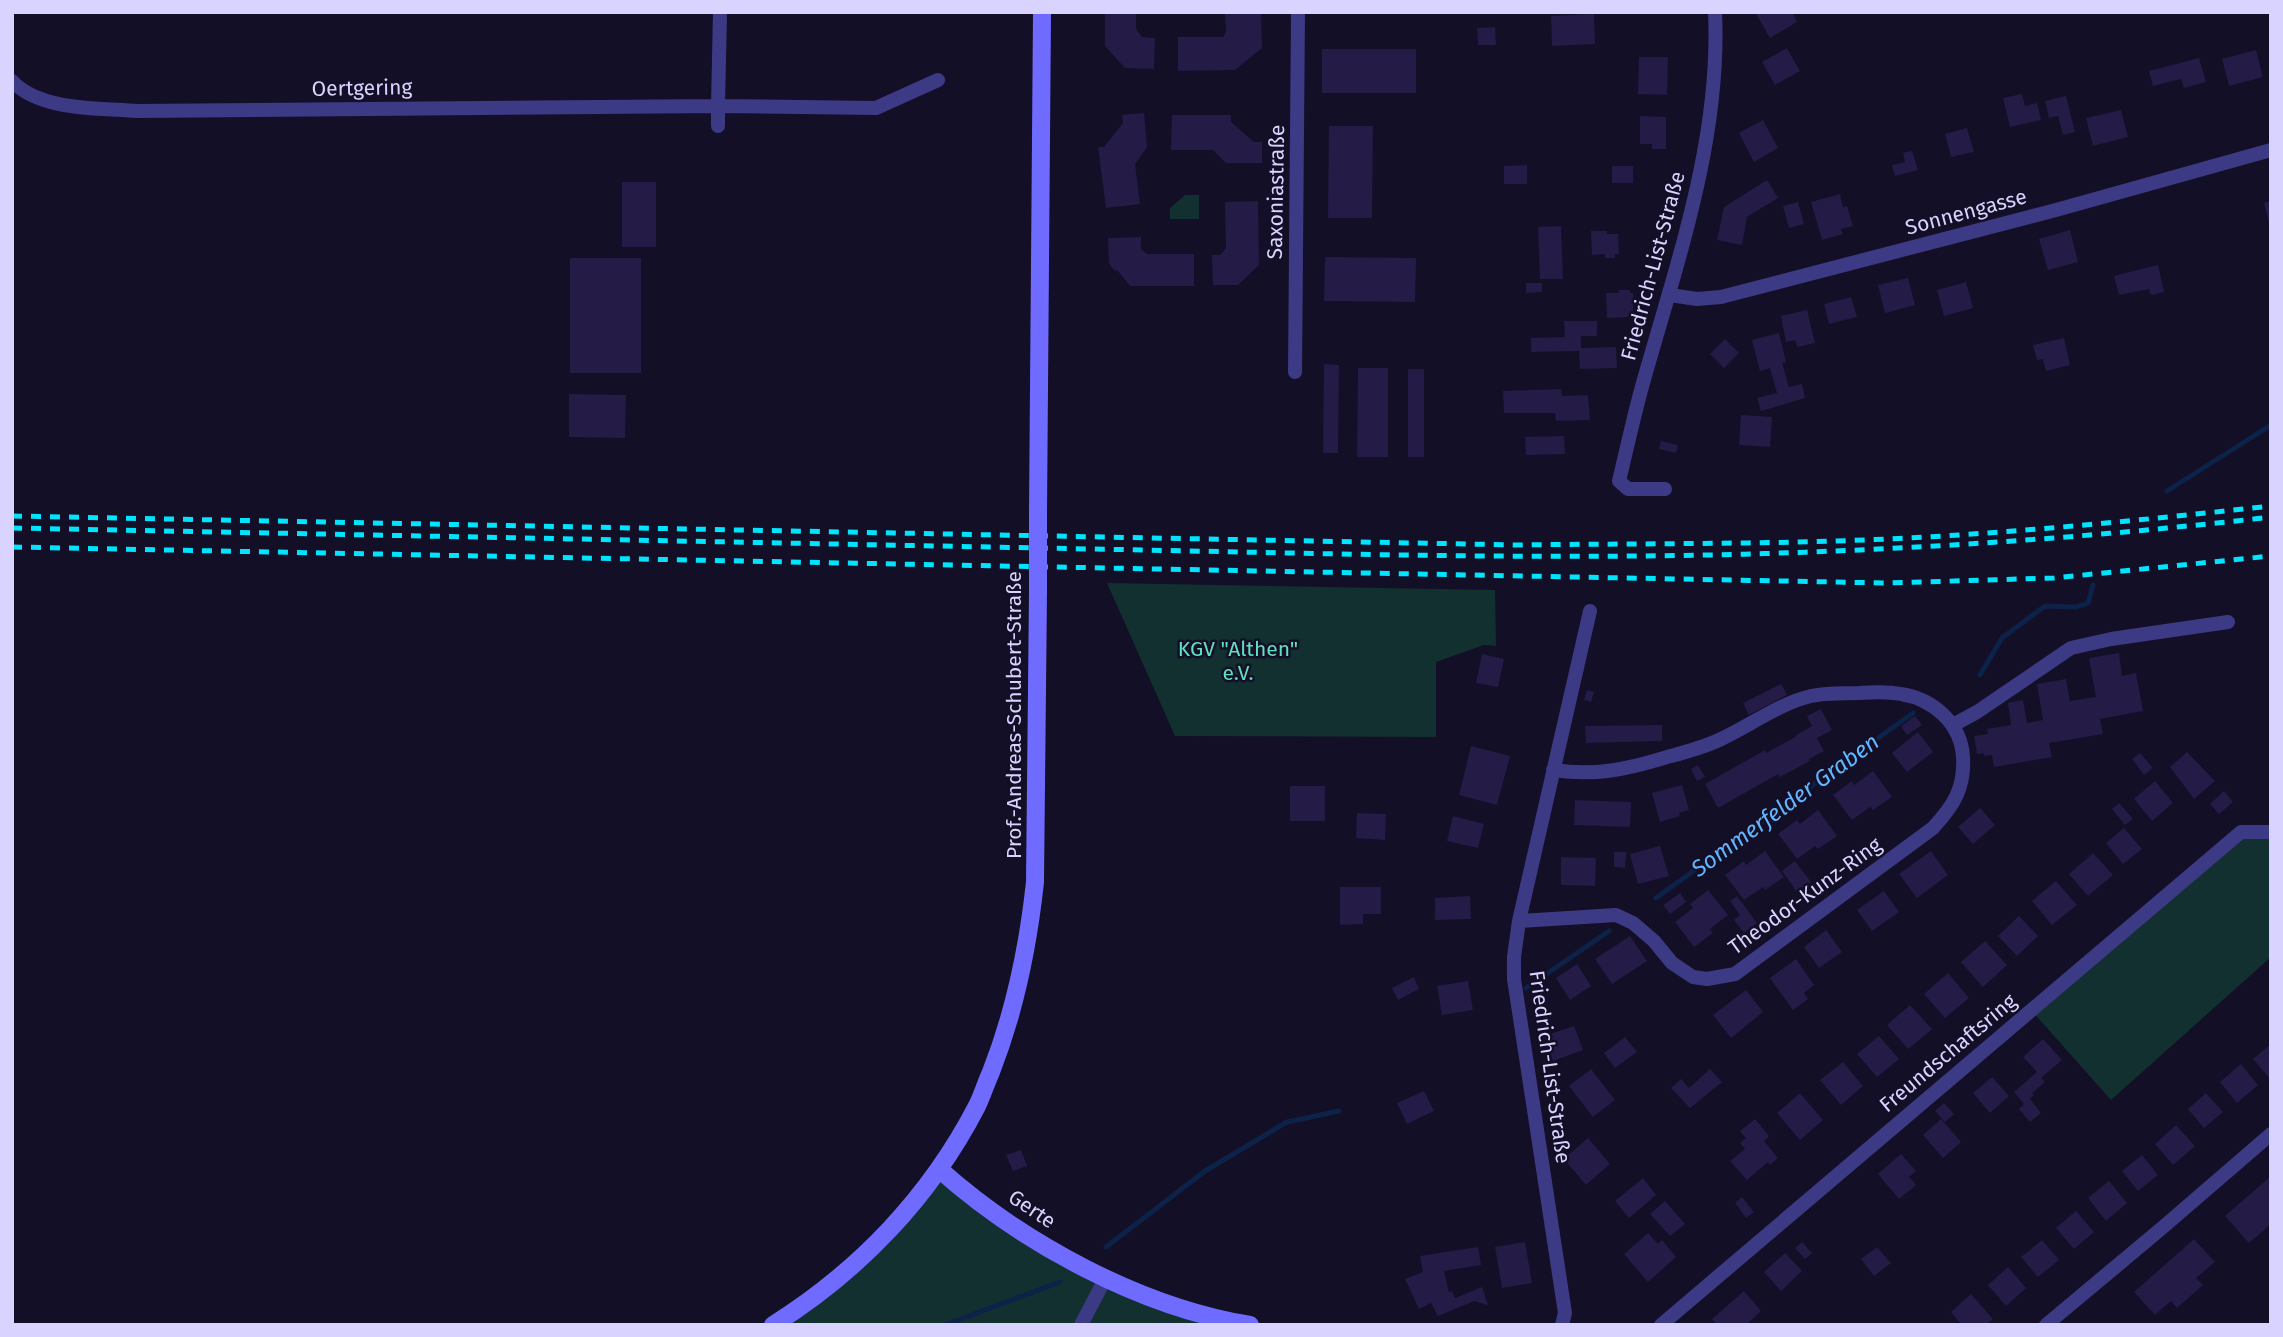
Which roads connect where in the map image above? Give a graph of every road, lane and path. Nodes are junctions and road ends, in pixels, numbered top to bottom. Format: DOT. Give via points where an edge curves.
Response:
graph roads {
  1 [pos="720,12"];
  2 [pos="1042,12"];
  3 [pos="1298,12"];
  4 [pos="1715,12"];
  5 [pos="938,80"];
  6 [pos="12,81"];
  7 [pos="718,106"];
  8 [pos="718,126"];
  9 [pos="2271,150"];
  10 [pos="1670,295"];
  11 [pos="1295,372"];
  12 [pos="1665,489"];
  13 [pos="1590,611"];
  14 [pos="2228,622"];
  15 [pos="1953,724"];
  16 [pos="1553,770"];
  17 [pos="2271,832"];
  18 [pos="1519,921"];
  19 [pos="2271,1134"];
  20 [pos="939,1169"];
  21 [pos="1105,1279"];
  22 [pos="773,1325"];
  23 [pos="1081,1325"];
  24 [pos="1251,1325"];
  25 [pos="1562,1325"];
  26 [pos="1661,1325"];
  27 [pos="2046,1325"];
  1 -- 7 [label="street"];
  2 -- 20 [label="main road, Prof.-Andreas-Schubert-Straße, bridge" via="1031,927 1004,1037 977,1105"];
  3 -- 11 [label="street, Saxoniastraße"];
  4 -- 10 [label="street, Friedrich-List-Straße" via="1716,55 1707,142"];
  5 -- 7 [label="street, Oertgering" via="876,108"];
  6 -- 7 [label="street, Oertgering" via="19,89 67,106 137,111"];
  7 -- 8 [label="street"];
  9 -- 10 [label="street, Sonnengasse" via="1721,297"];
  10 -- 12 [label="street, Friedrich-List-Straße" via="1619,481 1628,489"];
  13 -- 16 [label="street, Friedrich-List-Straße"];
  14 -- 15 [label="street" via="2071,648"];
  15 -- 16 [label="street" via="1928,703 1900,693 1833,693 1798,700 1717,741 1621,770 1594,774"];
  15 -- 18 [label="street, Theodor-Kunz-Ring" via="1963,757 1962,783 1951,808 1933,828 1735,974 1693,977 1672,963 1633,923 1616,915"];
  16 -- 18 [label="street, Friedrich-List-Straße"];
  17 -- 26 [label="street, Freundschaftsring" via="2241,832"];
  18 -- 25 [label="street, Friedrich-List-Straße" via="1514,979 1565,1313"];
  19 -- 27 [label="street"];
  20 -- 21 [label="main road, Gerte" via="1039,1242"];
  20 -- 22 [label="main road, Prof.-Andreas-Schubert-Straße" via="898,1222 852,1267"];
  21 -- 23 [label="street"];
  21 -- 24 [label="main road, Gerte" via="1170,1305"];
}
